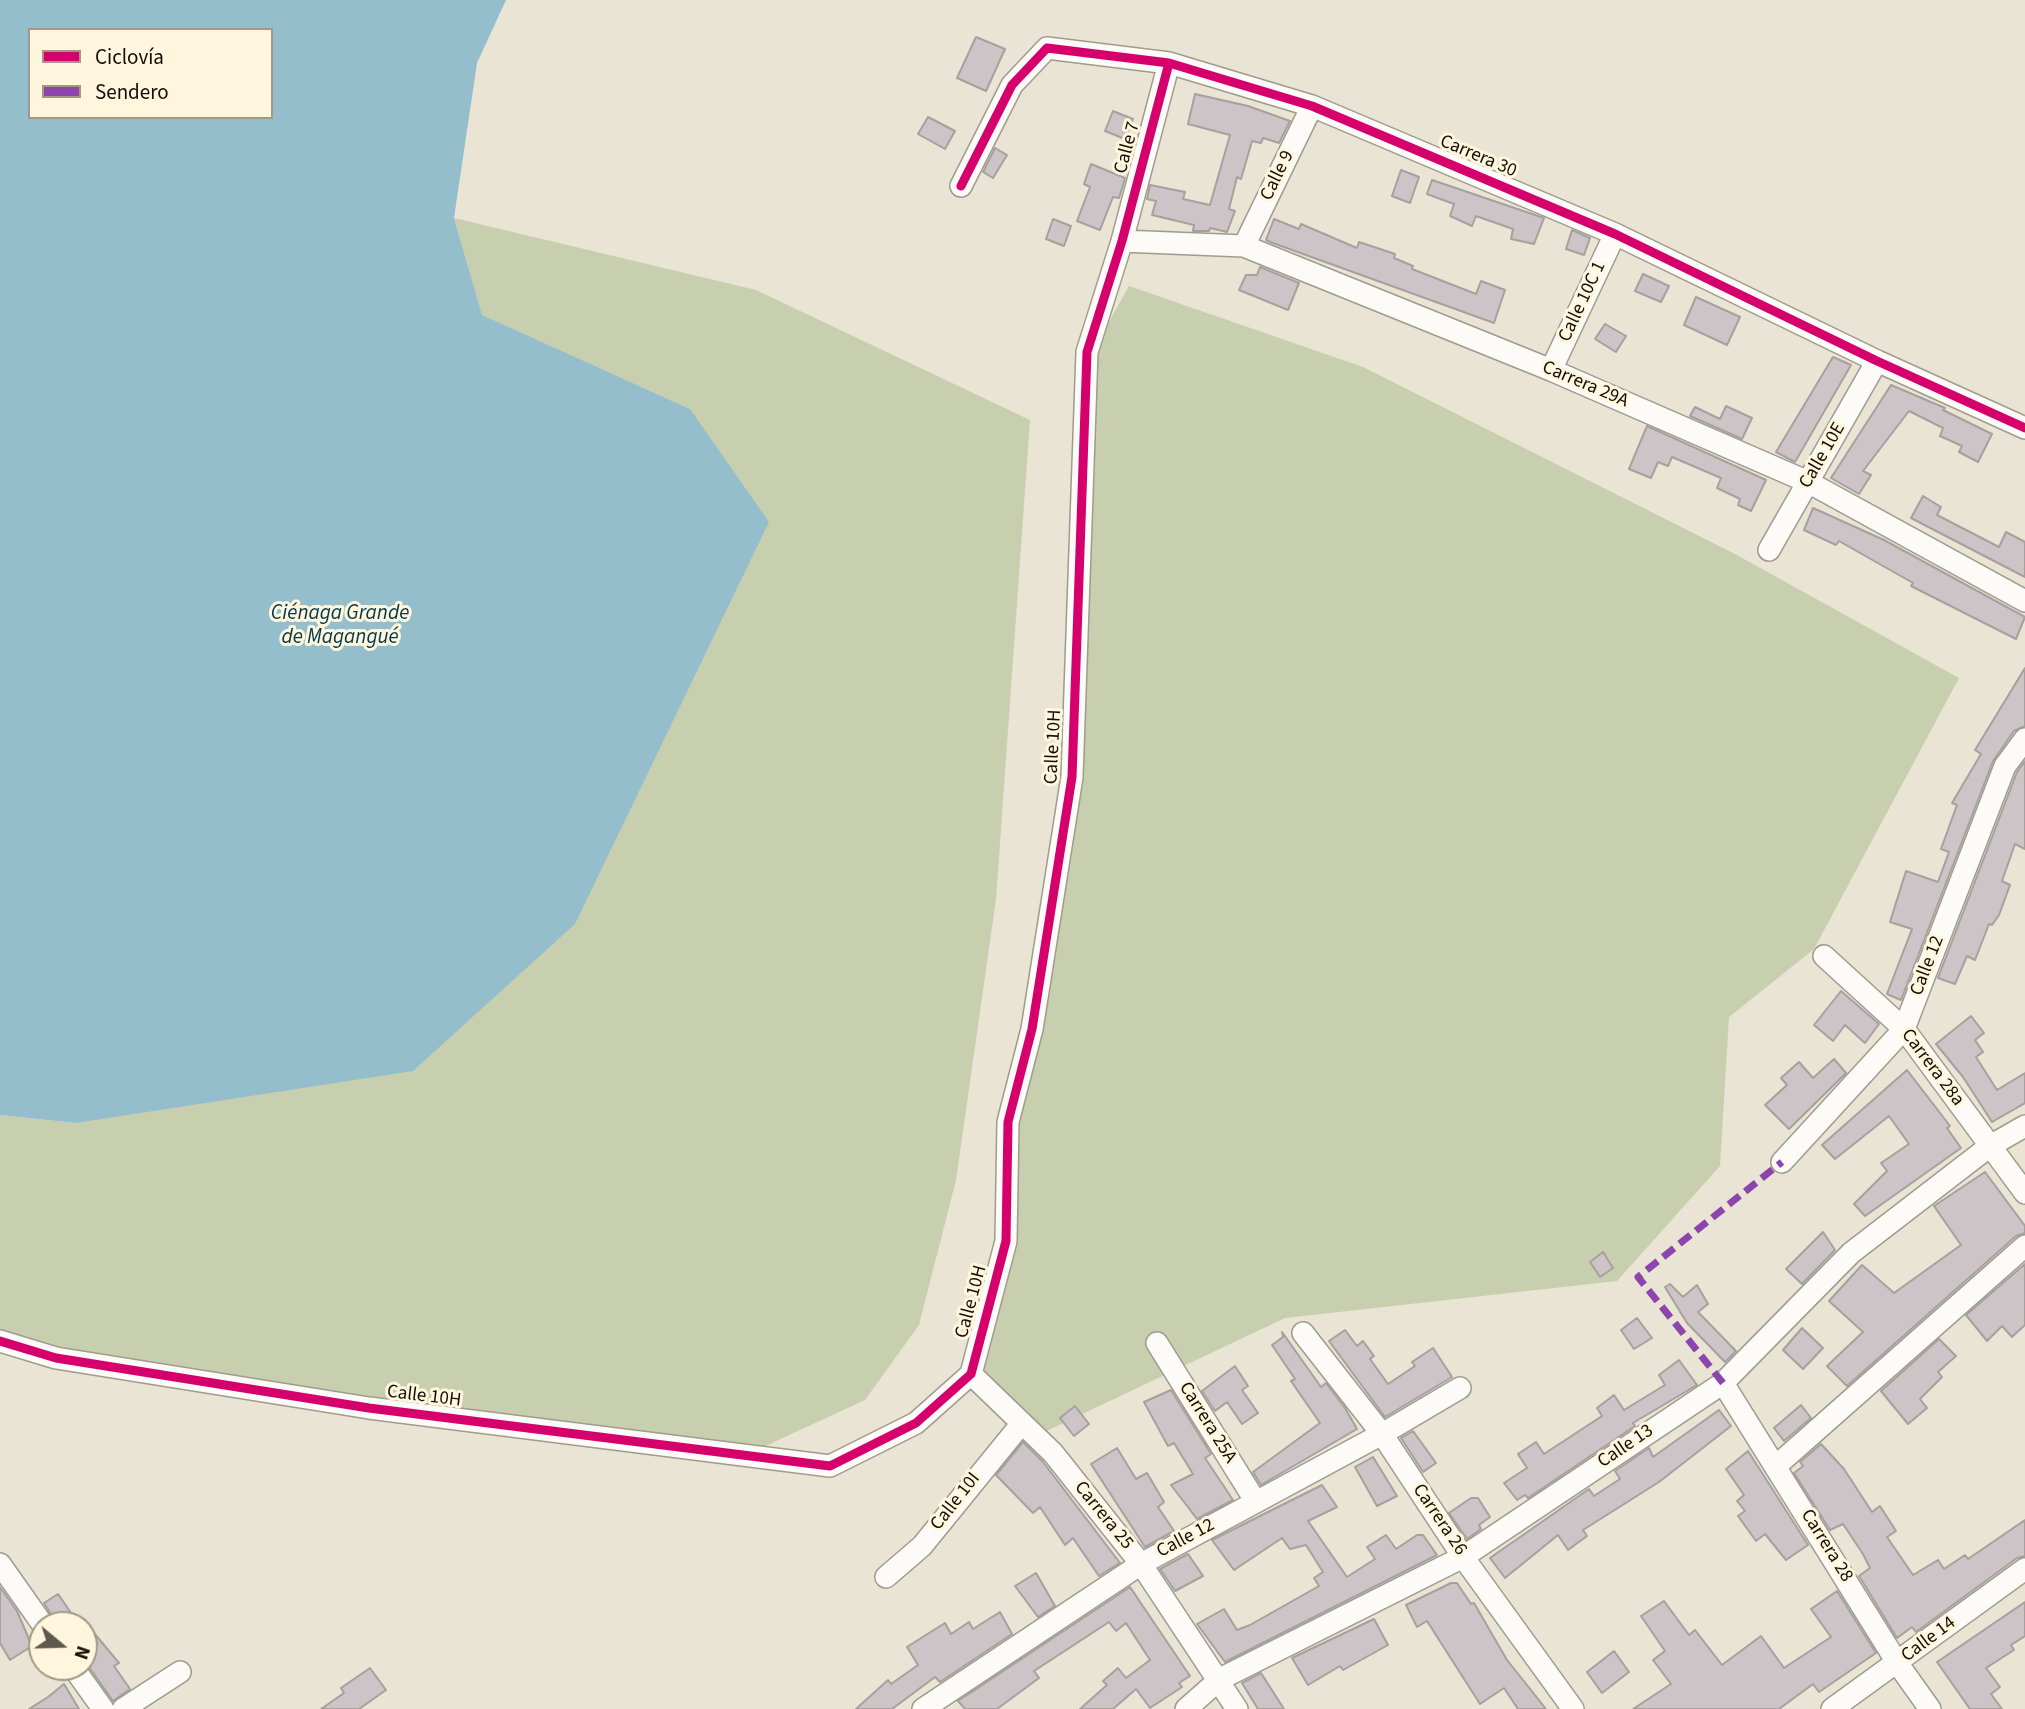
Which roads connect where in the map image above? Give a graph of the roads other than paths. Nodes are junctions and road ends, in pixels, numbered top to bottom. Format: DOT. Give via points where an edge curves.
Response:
graph roads {
  1 [pos="1169,63"];
  2 [pos="1312,106"];
  3 [pos="961,186"];
  4 [pos="1615,234"];
  5 [pos="1122,241"];
  6 [pos="1244,246"];
  7 [pos="1877,361"];
  8 [pos="1551,370"];
  9 [pos="2025,428"];
  10 [pos="1808,482"];
  11 [pos="1769,550"];
  12 [pos="2025,601"];
  13 [pos="2025,739"];
  14 [pos="1824,956"];
  15 [pos="1904,1028"];
  16 [pos="2025,1126"];
  17 [pos="1990,1146"];
  18 [pos="1782,1162"];
  19 [pos="2025,1193"];
  20 [pos="2025,1246"];
  21 [pos="1303,1333"];
  22 [pos="0,1341"];
  23 [pos="1157,1343"];
  24 [pos="971,1374"];
  25 [pos="1723,1382"];
  26 [pos="1460,1388"];
  27 [pos="1021,1423"];
  28 [pos="1382,1434"];
  29 [pos="1776,1466"];
  30 [pos="1256,1502"];
  31 [pos="1463,1557"];
  32 [pos="0,1564"];
  33 [pos="1141,1564"];
  34 [pos="2025,1569"];
  35 [pos="886,1577"];
  36 [pos="33,1611"];
  37 [pos="1898,1664"];
  38 [pos="180,1672"];
  39 [pos="1220,1679"];
  40 [pos="83,1681"];
  41 [pos="103,1709"];
  42 [pos="123,1709"];
  43 [pos="923,1709"];
  44 [pos="1186,1709"];
  45 [pos="1237,1709"];
  46 [pos="1573,1709"];
  47 [pos="1832,1709"];
  48 [pos="1930,1709"];
  1 -- 2 [label="street, Carrera 30"];
  1 -- 3 [label="street, Carrera 30" via="1047,48 1012,85"];
  1 -- 5 [label="street, Calle 7"];
  2 -- 4 [label="street, Carrera 30"];
  2 -- 6 [label="street, Calle 9"];
  4 -- 7 [label="street, Carrera 30"];
  4 -- 8 [label="street, Calle 10C 1"];
  5 -- 6 [label="street, Carrera 29A"];
  5 -- 24 [label="street, Calle 10H" via="1087,352 1072,777 1032,1029 1008,1122 1006,1241"];
  6 -- 8 [label="street, Carrera 29A"];
  7 -- 9 [label="street, Carrera 30"];
  7 -- 10 [label="street, Calle 10E"];
  8 -- 10 [label="street, Carrera 29A"];
  10 -- 11 [label="street, Calle 10E"];
  10 -- 12 [label="street, Carrera 29A"];
  13 -- 15 [label="street, Calle 12" via="2006,766"];
  14 -- 15 [label="street, Carrera 28a"];
  15 -- 17 [label="street, Carrera 28a"];
  15 -- 18 [label="street, Calle 12"];
  16 -- 17 [label="street, Calle 13"];
  17 -- 19 [label="street, Carrera 28a"];
  17 -- 25 [label="street, Calle 13" via="1851,1253"];
  20 -- 29 [label="street"];
  21 -- 28 [label="street, Carrera 26"];
  22 -- 24 [label="street, Calle 10H" via="56,1358 369,1408 830,1466 916,1423"];
  23 -- 30 [label="street, Carrera 25A"];
  24 -- 27 [label="street, Carrera 25"];
  25 -- 29 [label="street, Carrera 28"];
  25 -- 31 [label="street, Calle 13"];
  26 -- 28 [label="street, Calle 12"];
  27 -- 33 [label="street, Carrera 25" via="1053,1453"];
  27 -- 35 [label="street, Calle 10I" via="922,1546"];
  28 -- 30 [label="street, Calle 12"];
  28 -- 31 [label="street, Carrera 26"];
  29 -- 37 [label="street, Carrera 28"];
  30 -- 33 [label="street, Calle 12"];
  31 -- 39 [label="street, Calle 13"];
  31 -- 46 [label="street, Carrera 26"];
  32 -- 36 [label="street"];
  33 -- 39 [label="street, Carrera 25"];
  33 -- 43 [label="street, Calle 12"];
  34 -- 37 [label="street, Calle 14"];
  37 -- 47 [label="street, Calle 14"];
  37 -- 48 [label="street, Carrera 28"];
  38 -- 42 [label="street"];
  39 -- 44 [label="street, Calle 13"];
  39 -- 45 [label="street, Carrera 25"];
  40 -- 41 [label="street"];
}
